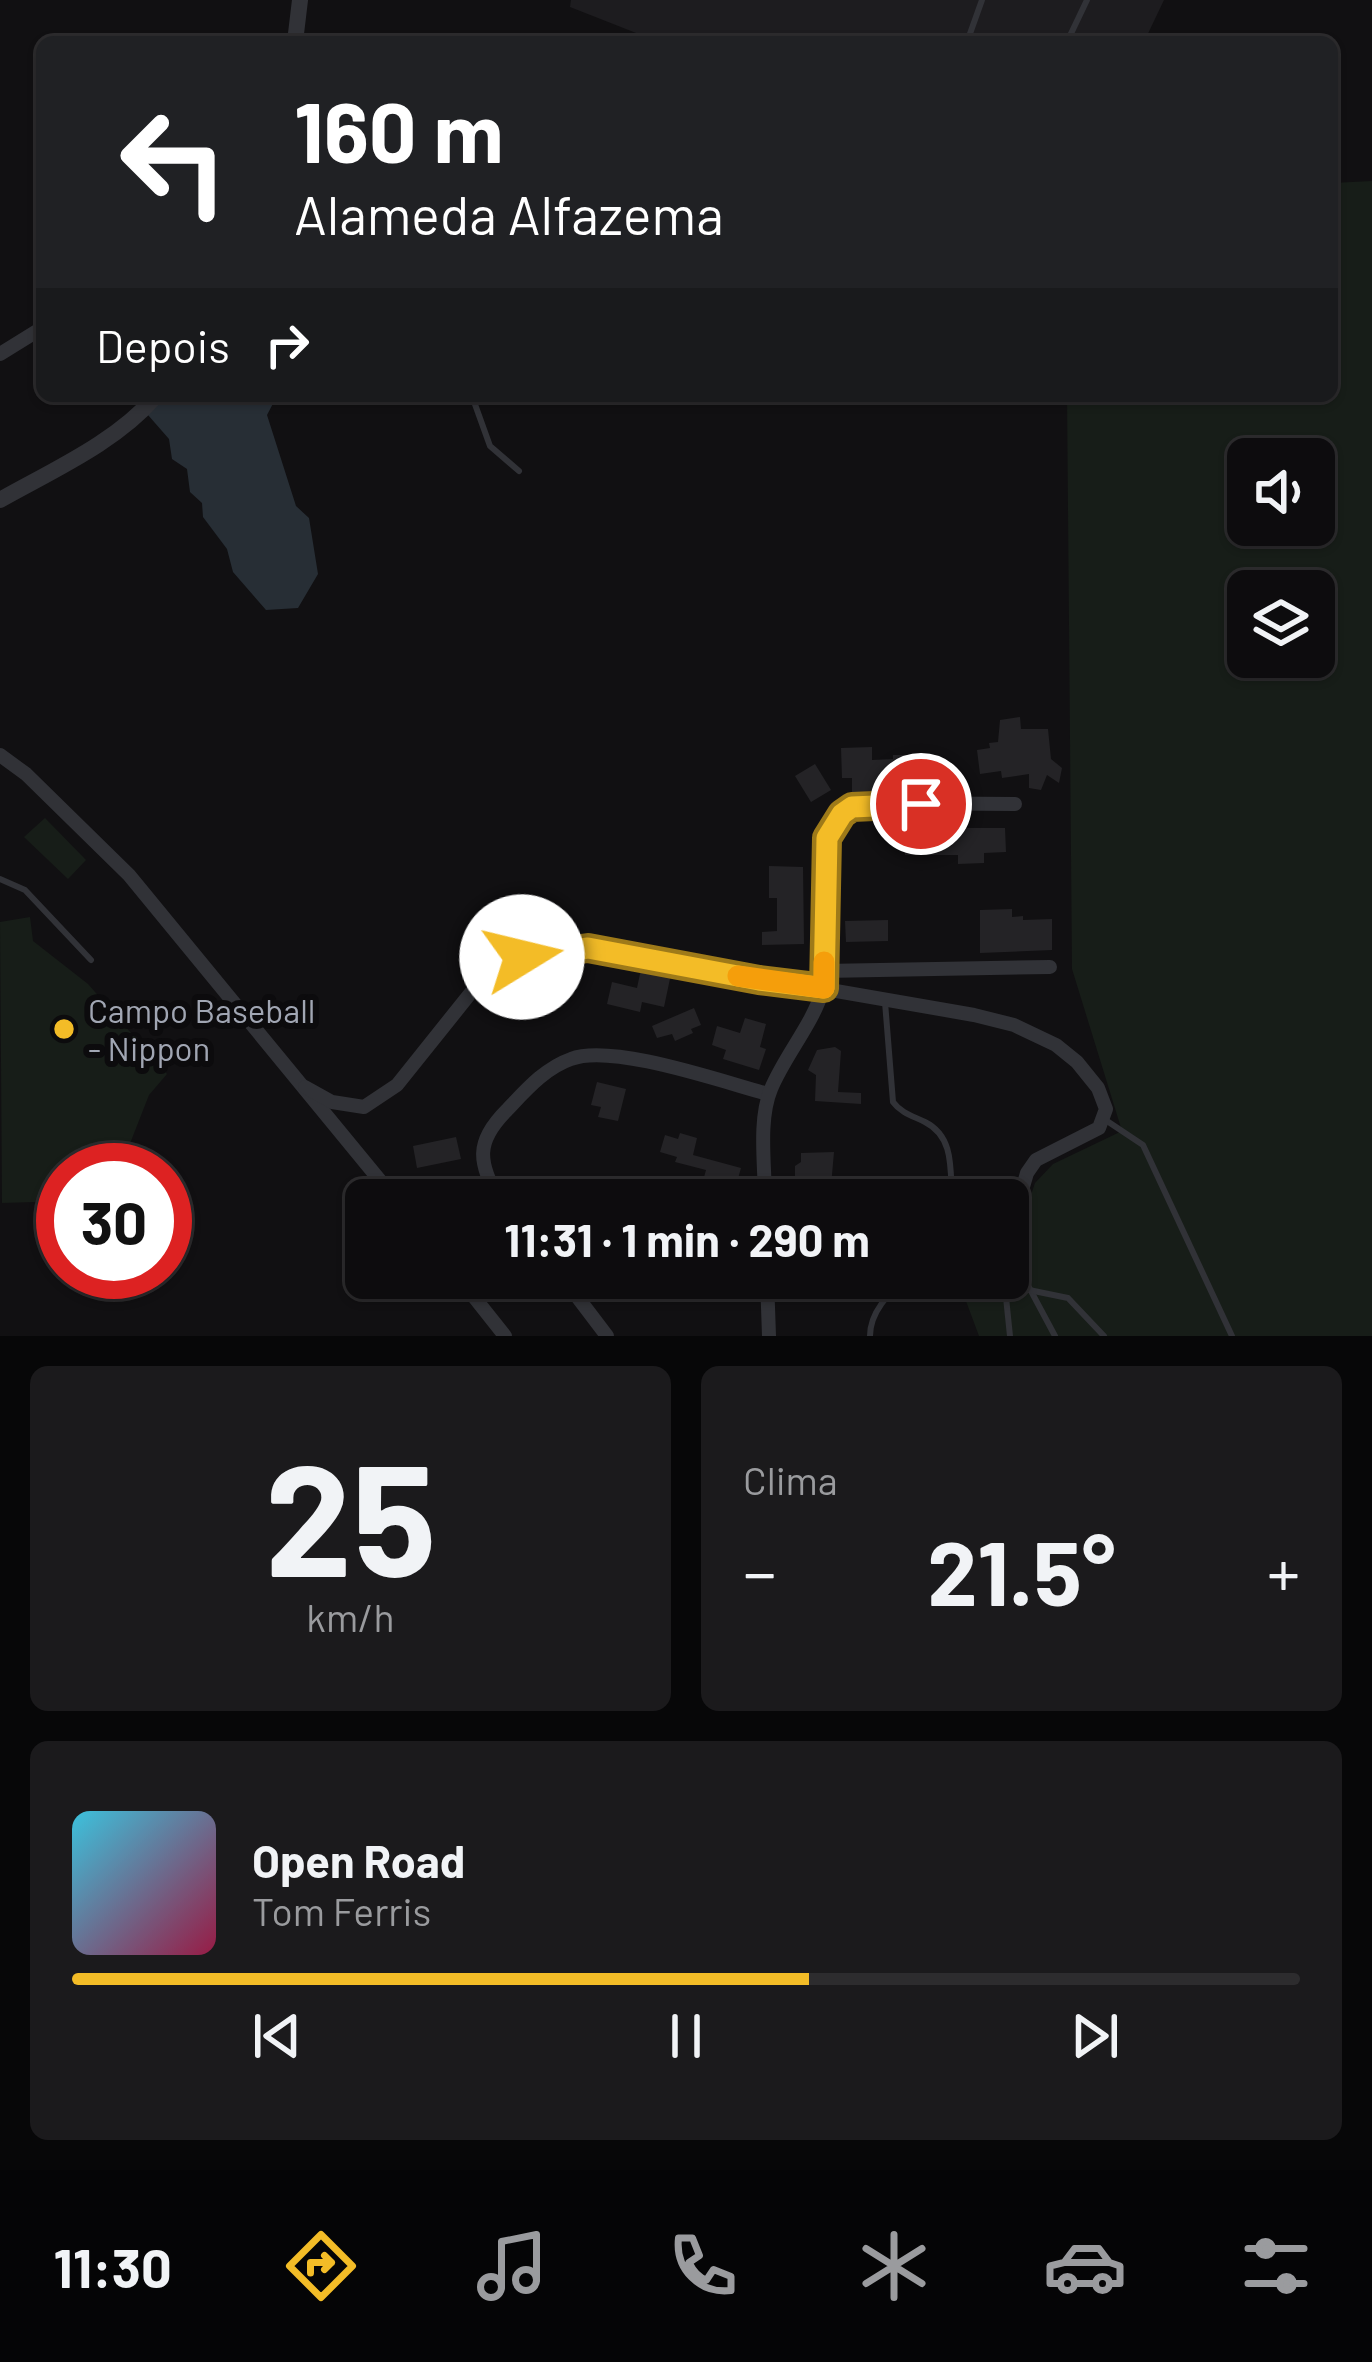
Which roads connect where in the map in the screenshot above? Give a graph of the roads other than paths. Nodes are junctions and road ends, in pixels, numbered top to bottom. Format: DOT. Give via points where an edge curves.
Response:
graph roads {
  1 [pos="300,0"];
  2 [pos="982,0"];
  3 [pos="1087,0"];
  4 [pos="297,36"];
  5 [pos="970,36"];
  6 [pos="1070,36"];
  7 [pos="36,332"];
  8 [pos="0,353"];
  9 [pos="149,402"];
  10 [pos="474,402"];
  11 [pos="519,471"];
  12 [pos="0,500"];
  13 [pos="0,755"];
  14 [pos="1015,804"];
  15 [pos="0,879"];
  16 [pos="91,960"];
  17 [pos="1050,968"];
  18 [pos="824,971"];
  19 [pos="824,988"];
  20 [pos="885,1002"];
  21 [pos="305,1087"];
  22 [pos="768,1094"];
  23 [pos="1104,1119"];
  24 [pos="379,1179"];
  25 [pos="488,1179"];
  26 [pos="766,1179"];
  27 [pos="950,1179"];
  28 [pos="1025,1179"];
  29 [pos="1029,1290"];
  30 [pos="476,1299"];
  31 [pos="579,1299"];
  32 [pos="768,1299"];
  33 [pos="884,1299"];
  34 [pos="1006,1299"];
  35 [pos="505,1336"];
  36 [pos="607,1336"];
  37 [pos="770,1336"];
  38 [pos="870,1336"];
  39 [pos="1010,1336"];
  40 [pos="1055,1336"];
  41 [pos="1104,1336"];
  42 [pos="1232,1336"];
  1 -- 4 [label="street"];
  2 -- 5 [label="lane"];
  3 -- 6 [label="lane"];
  7 -- 8 [label="street"];
  9 -- 12 [label="street" via="100,443"];
  10 -- 11 [label="lane" via="490,446"];
  13 -- 21 [label="street" via="129,875"];
  14 -- 18 [label="street" via="874,803 842,814 824,860"];
  15 -- 16 [label="lane" via="25,890"];
  17 -- 18 [label="street"];
  18 -- 19 [label="street"];
  19 -- 20 [label="street"];
  19 -- 21 [label="street" via="615,951 544,951 482,980 381,1098 347,1107"];
  19 -- 22 [label="street"];
  20 -- 23 [label="street" via="1037,1034 1089,1076 1104,1099"];
  20 -- 27 [label="lane" via="893,1102 938,1129"];
  21 -- 24 [label="street"];
  22 -- 25 [label="street" via="618,1057 573,1058 496,1122 484,1144"];
  22 -- 26 [label="street"];
  23 -- 28 [label="street" via="1036,1160"];
  23 -- 42 [label="lane" via="1143,1145"];
  29 -- 40 [label="lane"];
  29 -- 41 [label="lane" via="1068,1298"];
  30 -- 35 [label="street"];
  31 -- 36 [label="street"];
  32 -- 37 [label="street"];
  33 -- 38 [label="lane"];
  34 -- 39 [label="lane"];
}
